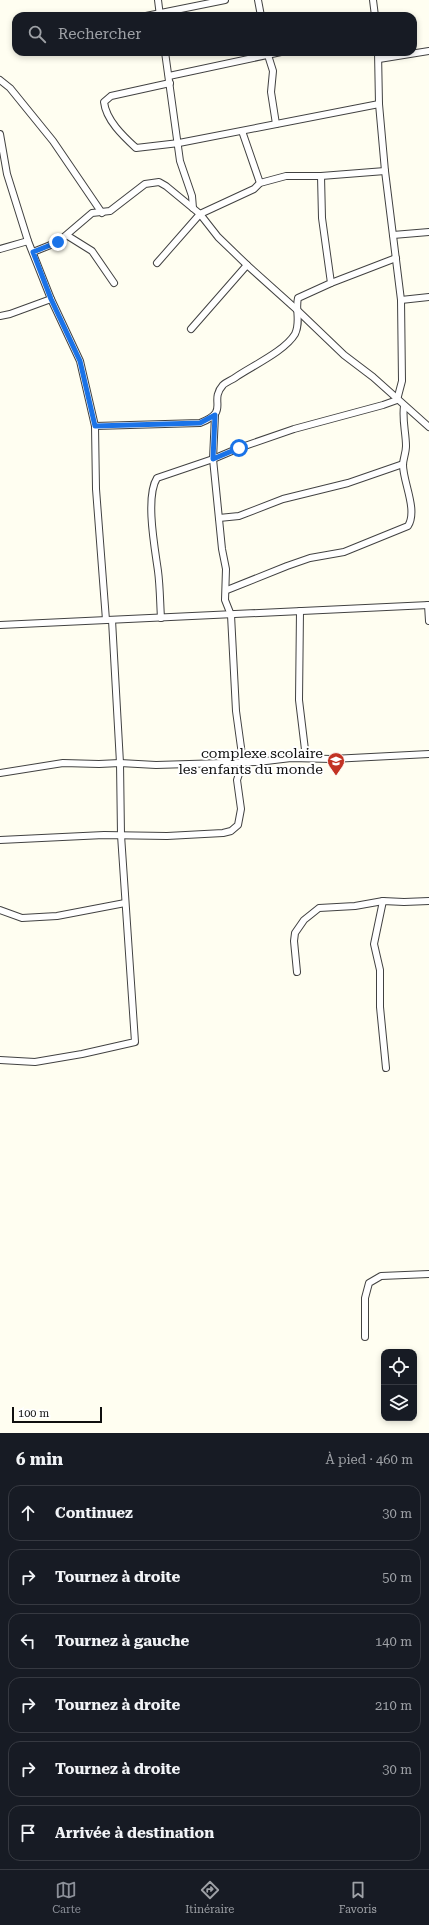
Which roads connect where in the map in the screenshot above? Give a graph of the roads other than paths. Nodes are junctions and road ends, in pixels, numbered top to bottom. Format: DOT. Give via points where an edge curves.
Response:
graph roads {
  1 [pos="158,0"];
  2 [pos="225,0"];
  3 [pos="258,0"];
  4 [pos="373,0"];
  5 [pos="160,12"];
  6 [pos="169,12"];
  7 [pos="260,12"];
  8 [pos="374,12"];
  9 [pos="429,51"];
  10 [pos="417,53"];
  11 [pos="166,56"];
  12 [pos="256,56"];
  13 [pos="268,56"];
  14 [pos="379,56"];
  15 [pos="398,56"];
  16 [pos="379,59"];
  17 [pos="0,80"];
  18 [pos="169,80"];
  19 [pos="379,104"];
  20 [pos="276,124"];
  21 [pos="242,131"];
  22 [pos="0,134"];
  23 [pos="179,143"];
  24 [pos="385,171"];
  25 [pos="7,174"];
  26 [pos="321,176"];
  27 [pos="0,177"];
  28 [pos="260,183"];
  29 [pos="193,208"];
  30 [pos="102,213"];
  31 [pos="200,214"];
  32 [pos="429,232"];
  33 [pos="393,235"];
  34 [pos="68,236"];
  35 [pos="28,241"];
  36 [pos="0,249"];
  37 [pos="33,252"];
  38 [pos="396,258"];
  39 [pos="157,263"];
  40 [pos="247,265"];
  41 [pos="114,283"];
  42 [pos="330,283"];
  43 [pos="429,297"];
  44 [pos="51,299"];
  45 [pos="401,300"];
  46 [pos="296,309"];
  47 [pos="0,316"];
  48 [pos="191,329"];
  49 [pos="397,400"];
  50 [pos="404,406"];
  51 [pos="215,415"];
  52 [pos="95,426"];
  53 [pos="429,427"];
  54 [pos="213,459"];
  55 [pos="403,464"];
  56 [pos="219,518"];
  57 [pos="227,590"];
  58 [pos="428,605"];
  59 [pos="300,611"];
  60 [pos="231,615"];
  61 [pos="161,618"];
  62 [pos="109,620"];
  63 [pos="429,621"];
  64 [pos="0,625"];
  65 [pos="429,754"];
  66 [pos="306,758"];
  67 [pos="243,762"];
  68 [pos="120,763"];
  69 [pos="0,773"];
  70 [pos="121,835"];
  71 [pos="0,840"];
  72 [pos="383,901"];
  73 [pos="429,901"];
  74 [pos="125,903"];
  75 [pos="0,910"];
  76 [pos="297,972"];
  77 [pos="0,1060"];
  78 [pos="386,1068"];
  79 [pos="429,1274"];
  80 [pos="365,1337"];
  1 -- 5 [label="street"];
  2 -- 6 [label="street"];
  3 -- 7 [label="street"];
  4 -- 8 [label="street"];
  9 -- 10 [label="street"];
  11 -- 18 [label="street"];
  12 -- 18 [label="street"];
  13 -- 20 [label="street" via="273,71 271,92"];
  14 -- 16 [label="street"];
  15 -- 16 [label="street"];
  16 -- 19 [label="street"];
  17 -- 30 [label="street" via="10,88 49,136"];
  18 -- 23 [label="street"];
  18 -- 23 [label="street" via="111,96 104,102 105,109 136,148"];
  19 -- 20 [label="street"];
  19 -- 24 [label="street"];
  20 -- 21 [label="street"];
  21 -- 23 [label="street"];
  21 -- 28 [label="street"];
  22 -- 25 [label="street"];
  23 -- 29 [label="street" via="180,161 192,196"];
  24 -- 26 [label="street"];
  24 -- 33 [label="street"];
  25 -- 27 [label="street"];
  25 -- 35 [label="street"];
  26 -- 28 [label="street" via="286,176"];
  26 -- 42 [label="street" via="322,218"];
  28 -- 31 [label="street" via="254,189"];
  29 -- 30 [label="street" via="166,186 153,182 145,184 110,211"];
  29 -- 31 [label="street"];
  30 -- 34 [label="street" via="92,213"];
  31 -- 39 [label="street"];
  31 -- 40 [label="street" via="218,237"];
  32 -- 33 [label="street"];
  33 -- 38 [label="street"];
  34 -- 37 [label="street"];
  34 -- 41 [label="street" via="92,251"];
  35 -- 36 [label="street"];
  35 -- 37 [label="street"];
  37 -- 44 [label="street"];
  38 -- 42 [label="street"];
  38 -- 45 [label="street"];
  40 -- 46 [label="street"];
  40 -- 48 [label="street"];
  42 -- 46 [label="street" via="302,294 298,298"];
  43 -- 45 [label="street"];
  44 -- 47 [label="street"];
  44 -- 52 [label="street" via="80,361"];
  45 -- 49 [label="street" via="402,382"];
  46 -- 49 [label="street" via="344,355"];
  46 -- 51 [label="street" via="298,326 289,342 223,384 217,398 218,410"];
  49 -- 50 [label="street"];
  49 -- 54 [label="street" via="294,429"];
  50 -- 53 [label="street"];
  50 -- 55 [label="street" via="406,445"];
  51 -- 52 [label="street" via="200,423"];
  51 -- 54 [label="street"];
  52 -- 62 [label="street" via="96,489"];
  54 -- 56 [label="street"];
  54 -- 61 [label="street" via="160,477 155,482 152,509 153,546 158,571"];
  55 -- 56 [label="street" via="348,483 283,499 239,516"];
  55 -- 57 [label="street" via="410,493 410,524 404,529 344,552 310,558"];
  56 -- 57 [label="street"];
  57 -- 60 [label="street" via="225,600"];
  58 -- 59 [label="street"];
  58 -- 63 [label="street"];
  59 -- 60 [label="street"];
  59 -- 66 [label="street" via="298,700"];
  60 -- 61 [label="street"];
  60 -- 67 [label="street" via="236,711"];
  61 -- 62 [label="street"];
  62 -- 64 [label="street"];
  62 -- 68 [label="street"];
  65 -- 66 [label="street" via="356,759"];
  66 -- 67 [label="street"];
  67 -- 68 [label="street" via="156,765"];
  67 -- 70 [label="street" via="237,780 241,815 235,828 223,832 174,836"];
  68 -- 69 [label="street" via="63,763"];
  68 -- 70 [label="street"];
  70 -- 71 [label="street"];
  70 -- 74 [label="street"];
  72 -- 73 [label="street"];
  72 -- 76 [label="street" via="355,906 326,906 319,908 304,920 295,933"];
  72 -- 78 [label="street" via="374,944 380,970 380,1006"];
  74 -- 75 [label="street" via="50,916 22,918"];
  74 -- 77 [label="street" via="135,1042 35,1062"];
  79 -- 80 [label="street" via="381,1276 369,1283 365,1298"];
}
